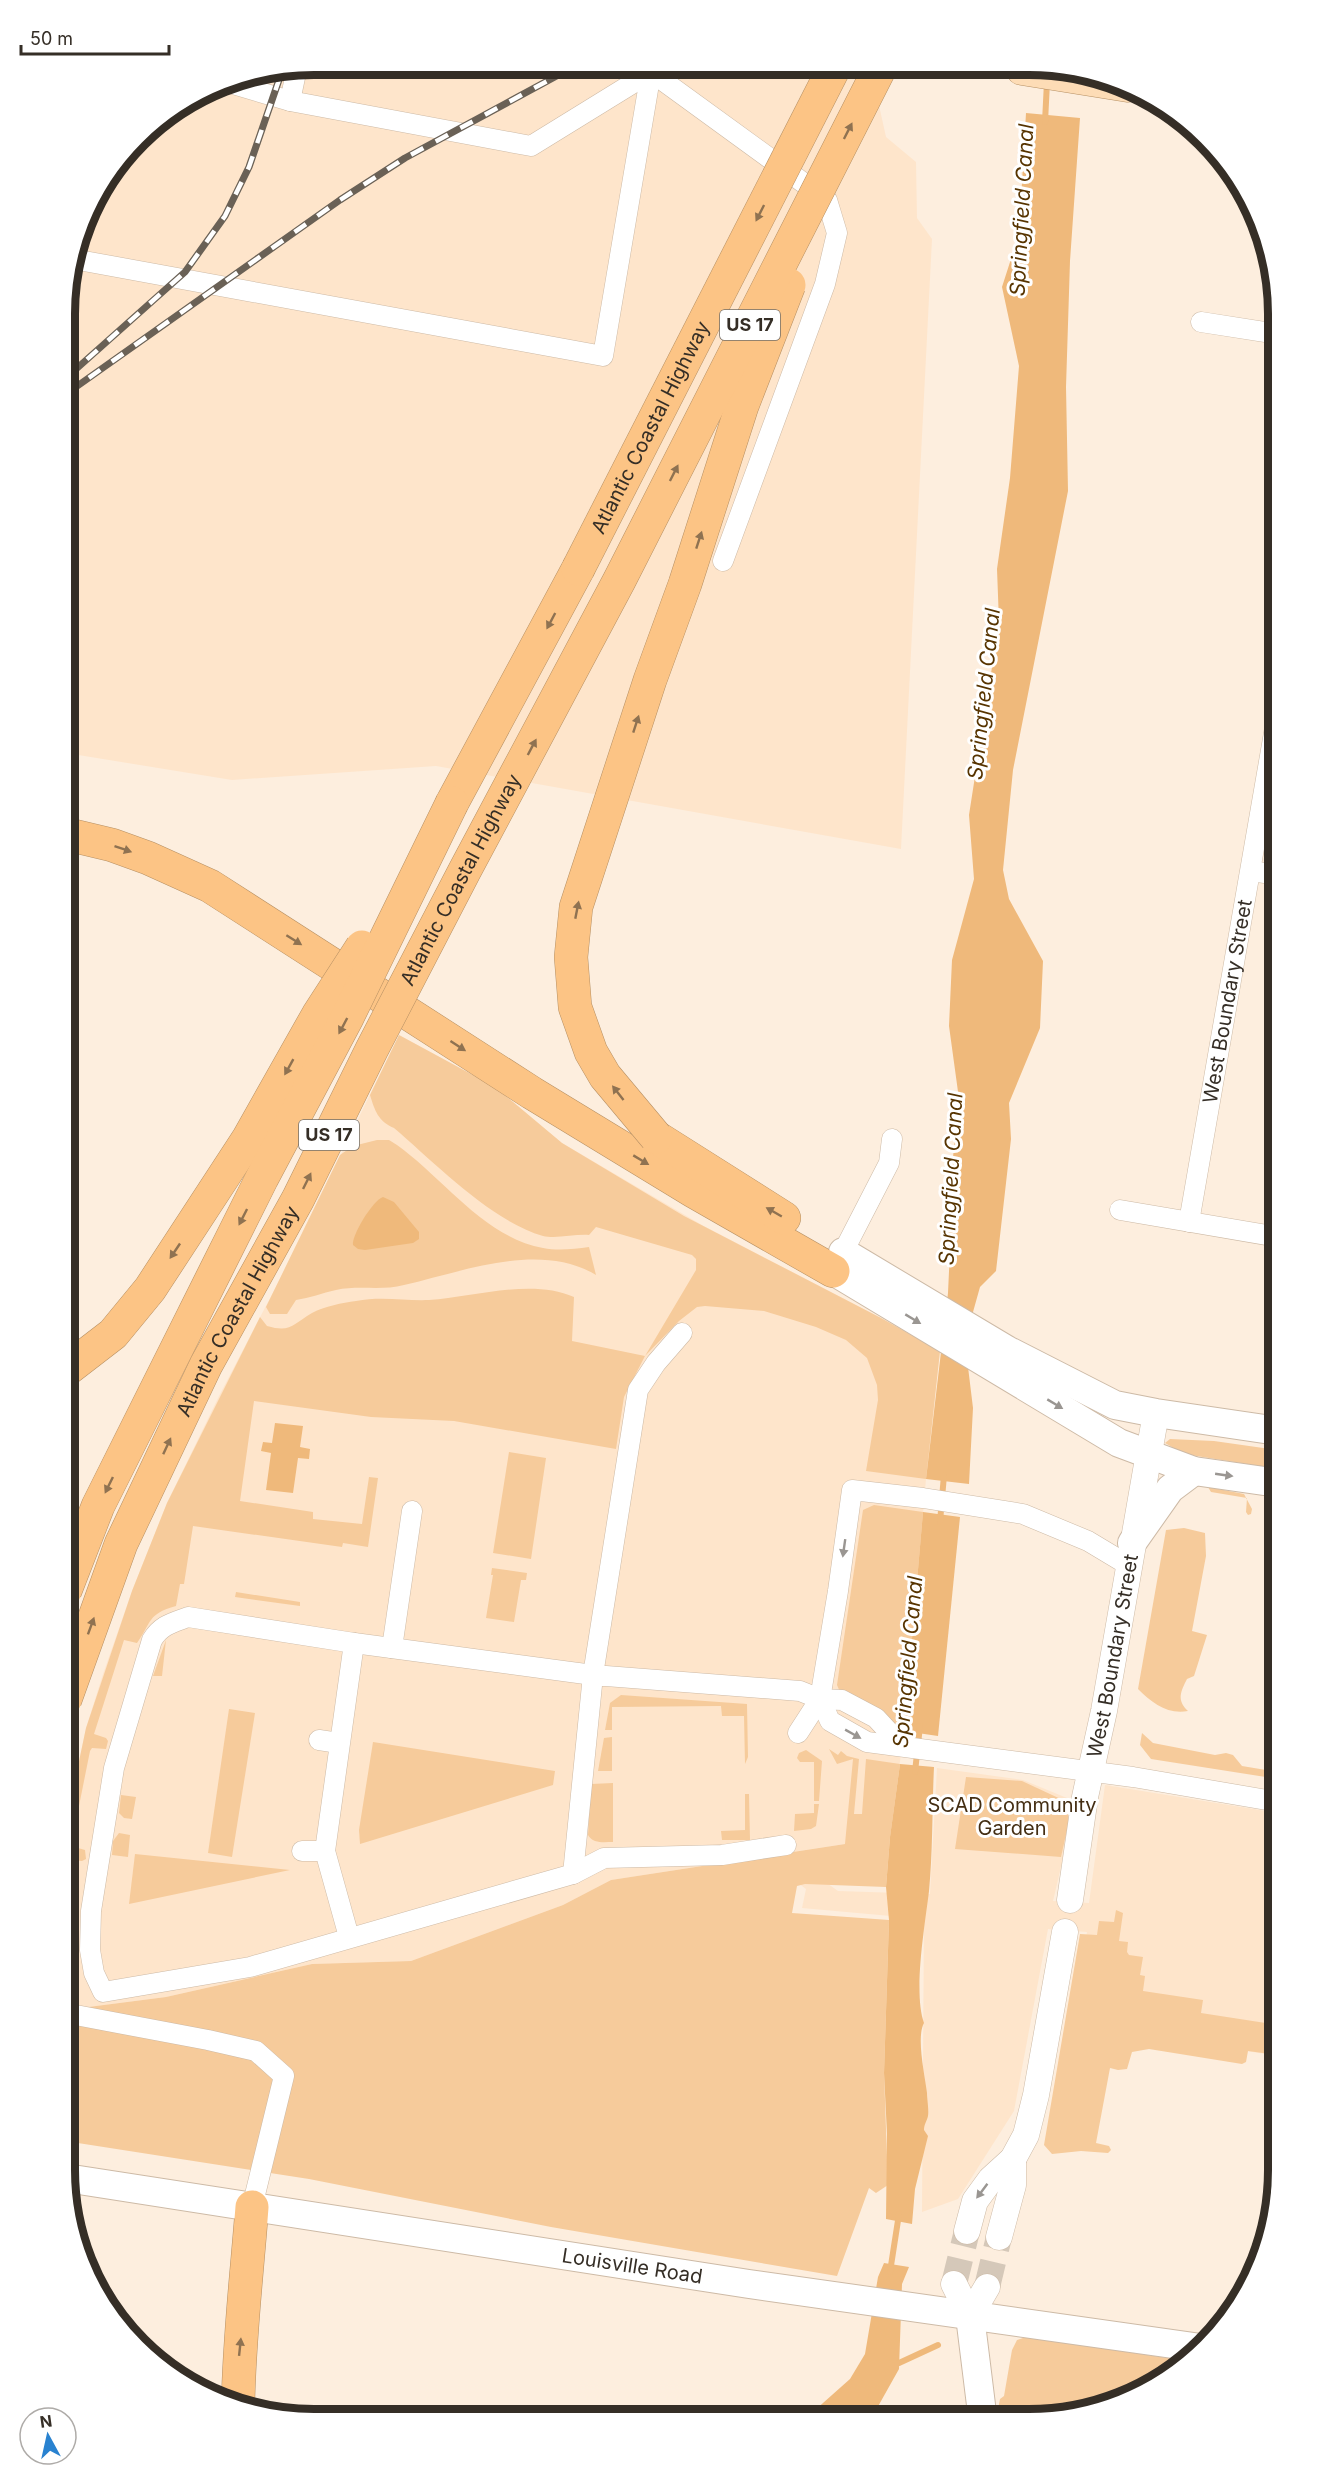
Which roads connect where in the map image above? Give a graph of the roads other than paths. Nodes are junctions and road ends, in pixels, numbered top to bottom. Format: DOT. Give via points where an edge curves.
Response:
graph roads {
  1 [pos="646,75"];
  2 [pos="650,75"];
  3 [pos="655,75"];
  4 [pos="830,75"];
  5 [pos="876,75"];
  6 [pos="295,76"];
  7 [pos="242,86"];
  8 [pos="290,100"];
  9 [pos="831,164"];
  10 [pos="81,260"];
  11 [pos="1202,322"];
  12 [pos="1268,332"];
  13 [pos="723,561"];
  14 [pos="1268,770"];
  15 [pos="452,803"];
  16 [pos="75,836"];
  17 [pos="1251,871"];
  18 [pos="1268,874"];
  19 [pos="892,1139"];
  20 [pos="1120,1210"];
  21 [pos="1189,1222"];
  22 [pos="1268,1235"];
  23 [pos="838,1262"];
  24 [pos="682,1333"];
  25 [pos="1006,1362"];
  26 [pos="75,1363"];
  27 [pos="1156,1413"];
  28 [pos="1268,1430"];
  29 [pos="1148,1454"];
  30 [pos="1194,1471"];
  31 [pos="1268,1482"];
  32 [pos="412,1511"];
  33 [pos="1130,1554"];
  34 [pos="75,1566"];
  35 [pos="354,1643"];
  36 [pos="392,1648"];
  37 [pos="75,1673"];
  38 [pos="593,1675"];
  39 [pos="820,1699"];
  40 [pos="798,1733"];
  41 [pos="319,1740"];
  42 [pos="339,1743"];
  43 [pos="1090,1771"];
  44 [pos="1268,1800"];
  45 [pos="786,1845"];
  46 [pos="302,1851"];
  47 [pos="325,1851"];
  48 [pos="573,1874"];
  49 [pos="1070,1900"];
  50 [pos="1065,1932"];
  51 [pos="350,1937"];
  52 [pos="75,2015"];
  53 [pos="1013,2159"];
  54 [pos="76,2179"];
  55 [pos="252,2207"];
  56 [pos="967,2231"];
  57 [pos="999,2237"];
  58 [pos="954,2284"];
  59 [pos="987,2287"];
  60 [pos="970,2316"];
  61 [pos="1190,2347"];
  62 [pos="238,2396"];
  63 [pos="982,2409"];
  1 -- 8 [label="street" via="531,146"];
  2 -- 10 [label="street" via="603,356"];
  3 -- 13 [label="street" via="827,200 837,233 825,284"];
  4 -- 15 [label="highway, Atlantic Coastal Highway / US 17, one-way, bridge" via="584,558"];
  9 -- 5 [label="highway, Atlantic Coastal Highway / US 17, one-way, bridge"];
  6 -- 8 [label="street"];
  7 -- 8 [label="street"];
  23 -- 9 [label="highway, one-way, bridge" via="764,1206 656,1137 629,1108 591,1052 575,1007 571,957 576,907 650,680 742,406"];
  37 -- 9 [label="highway, Atlantic Coastal Highway / US 17, one-way, bridge" via="121,1544 206,1365 298,1199"];
  11 -- 12 [label="street"];
  14 -- 17 [label="street, West Boundary Street"];
  15 -- 26 [label="highway, one-way, bridge" via="318,1015 248,1139 150,1289 113,1334"];
  15 -- 34 [label="highway, Atlantic Coastal Highway / US 17, one-way, bridge" via="104,1495"];
  16 -- 23 [label="highway, one-way" via="148,858 210,886 532,1094 693,1191"];
  17 -- 18 [label="street"];
  17 -- 21 [label="street, West Boundary Street"];
  19 -- 23 [label="street" via="889,1163"];
  20 -- 21 [label="street"];
  21 -- 22 [label="street"];
  23 -- 25 [label="main road"];
  24 -- 38 [label="street" via="638,1390"];
  25 -- 27 [label="main road" via="1115,1405"];
  25 -- 29 [label="main road, one-way" via="1119,1443"];
  27 -- 28 [label="main road"];
  27 -- 29 [label="street, West Boundary Street"];
  29 -- 30 [label="main road"];
  29 -- 33 [label="street, West Boundary Street"];
  30 -- 31 [label="main road, one-way"];
  30 -- 33 [label="main road" via="1170,1489"];
  32 -- 36 [label="street"];
  33 -- 39 [label="street, one-way" via="1023,1514 852,1490"];
  33 -- 43 [label="street, West Boundary Street"];
  35 -- 36 [label="street"];
  35 -- 42 [label="street"];
  35 -- 51 [label="street" via="188,1617 158,1630 114,1768 91,1911 90,1950 103,1992 249,1967"];
  36 -- 38 [label="street"];
  38 -- 39 [label="street" via="800,1691"];
  38 -- 48 [label="street"];
  39 -- 40 [label="street"];
  39 -- 43 [label="street" via="842,1700 876,1718 901,1745"];
  41 -- 42 [label="street"];
  42 -- 47 [label="street"];
  43 -- 44 [label="street"];
  43 -- 49 [label="street, West Boundary Street"];
  45 -- 48 [label="street" via="722,1855 604,1858"];
  46 -- 47 [label="street"];
  47 -- 51 [label="street"];
  48 -- 51 [label="street"];
  50 -- 53 [label="street" via="1035,2104"];
  52 -- 55 [label="street" via="256,2051 284,2076"];
  53 -- 56 [label="street, one-way" via="975,2201"];
  53 -- 57 [label="street" via="1012,2186"];
  54 -- 55 [label="main road, Louisville Road"];
  55 -- 60 [label="main road, Louisville Road"];
  62 -- 55 [label="highway, one-way"];
  58 -- 60 [label="street"];
  59 -- 60 [label="street"];
  60 -- 61 [label="main road, Louisville Road"];
  60 -- 63 [label="main road"];
}
